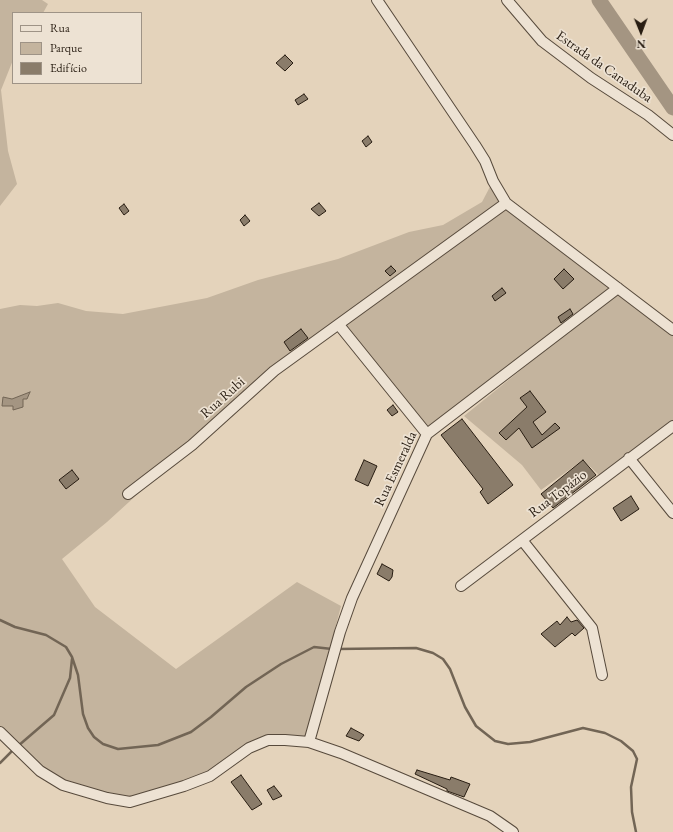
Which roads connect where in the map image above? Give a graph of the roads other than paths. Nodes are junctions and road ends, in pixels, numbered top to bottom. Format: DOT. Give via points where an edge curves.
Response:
graph roads {
  1 [pos="377,0"];
  2 [pos="507,0"];
  3 [pos="673,135"];
  4 [pos="506,203"];
  5 [pos="618,288"];
  6 [pos="340,325"];
  7 [pos="673,330"];
  8 [pos="673,426"];
  9 [pos="427,434"];
  10 [pos="629,458"];
  11 [pos="128,494"];
  12 [pos="673,513"];
  13 [pos="522,540"];
  14 [pos="461,586"];
  15 [pos="602,675"];
  16 [pos="0,732"];
  17 [pos="309,742"];
  18 [pos="513,832"];
  1 -- 4 [label="street" via="475,145"];
  2 -- 3 [label="street, Estrada da Canaduba" via="542,42"];
  4 -- 5 [label="street"];
  4 -- 6 [label="street, Rua Rubi"];
  5 -- 7 [label="street"];
  5 -- 9 [label="street, Rua Esmeralda"];
  6 -- 9 [label="street"];
  6 -- 11 [label="street, Rua Rubi" via="274,371 192,445"];
  8 -- 10 [label="street, Rua Topázio"];
  9 -- 17 [label="street, Rua Esmeralda" via="352,598"];
  10 -- 12 [label="street"];
  10 -- 13 [label="street, Rua Topázio"];
  13 -- 14 [label="street, Rua Topázio"];
  13 -- 15 [label="street" via="592,628"];
  16 -- 17 [label="street" via="40,771 63,785 130,802 210,776 249,748 268,740"];
  17 -- 18 [label="street" via="490,816"];
}
